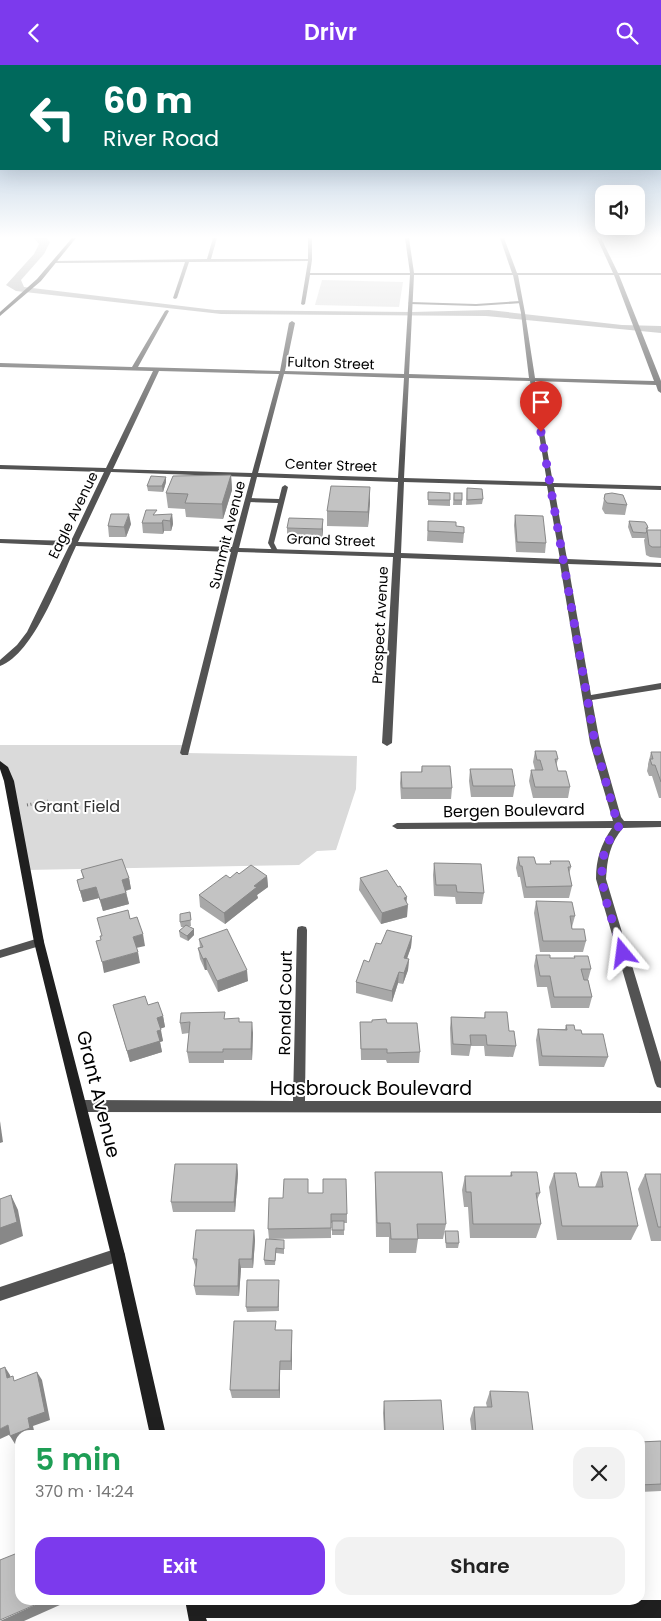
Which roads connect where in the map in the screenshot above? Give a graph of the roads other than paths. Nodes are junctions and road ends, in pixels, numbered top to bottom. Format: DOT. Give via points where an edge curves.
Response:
graph roads {
  1 [pos="167,311"];
  2 [pos="410,311"];
  3 [pos="522,311"];
  4 [pos="631,311"];
  5 [pos="292,323"];
  6 [pos="0,365"];
  7 [pos="134,369"];
  8 [pos="157,369"];
  9 [pos="282,373"];
  10 [pos="405,376"];
  11 [pos="532,379"];
  12 [pos="659,383"];
  13 [pos="661,391"];
  14 [pos="0,467"];
  15 [pos="109,471"];
  16 [pos="254,475"];
  17 [pos="400,480"];
  18 [pos="550,485"];
  19 [pos="285,487"];
  20 [pos="661,488"];
  21 [pos="248,500"];
  22 [pos="281,501"];
  23 [pos="0,541"];
  24 [pos="74,544"];
  25 [pos="235,549"];
  26 [pos="275,551"];
  27 [pos="396,555"];
  28 [pos="563,561"];
  29 [pos="661,565"];
  30 [pos="0,664"];
  31 [pos="661,686"];
  32 [pos="587,699"];
  33 [pos="387,743"];
  34 [pos="185,753"];
  35 [pos="0,764"];
  36 [pos="621,824"];
  37 [pos="661,824"];
  38 [pos="397,826"];
  39 [pos="302,930"];
  40 [pos="39,942"];
  41 [pos="0,954"];
  42 [pos="661,1083"];
  43 [pos="81,1106"];
  44 [pos="299,1107"];
  45 [pos="661,1107"];
  46 [pos="118,1255"];
  47 [pos="0,1294"];
  48 [pos="157,1430"];
  49 [pos="661,1609"];
  50 [pos="196,1610"];
  1 -- 7 [label="street"];
  2 -- 10 [label="street, Prospect Avenue"];
  3 -- 11 [label="street"];
  4 -- 12 [label="street"];
  5 -- 9 [label="street, Summit Avenue"];
  6 -- 7 [label="street, Fulton Street"];
  7 -- 8 [label="street, Fulton Street"];
  8 -- 9 [label="street, Fulton Street"];
  8 -- 15 [label="street, Eagle Avenue"];
  9 -- 10 [label="street, Fulton Street"];
  9 -- 16 [label="street, Summit Avenue"];
  10 -- 11 [label="street, Fulton Street"];
  10 -- 17 [label="street, Prospect Avenue"];
  11 -- 12 [label="street, Fulton Street"];
  11 -- 18 [label="street"];
  12 -- 13 [label="street"];
  14 -- 15 [label="street, Center Street"];
  15 -- 16 [label="street, Center Street"];
  15 -- 24 [label="street, Eagle Avenue"];
  16 -- 17 [label="street, Center Street"];
  16 -- 21 [label="street, Summit Avenue"];
  17 -- 18 [label="street, Center Street"];
  17 -- 27 [label="street, Prospect Avenue"];
  18 -- 20 [label="street, Center Street"];
  18 -- 28 [label="street"];
  19 -- 22 [label="lane"];
  21 -- 22 [label="lane"];
  21 -- 25 [label="street, Summit Avenue"];
  22 -- 26 [label="lane" via="271,543"];
  23 -- 24 [label="street, Grand Street"];
  24 -- 25 [label="street, Grand Street"];
  24 -- 30 [label="street, Eagle Avenue" via="30,633 20,647"];
  25 -- 26 [label="street, Grand Street"];
  25 -- 34 [label="street, Summit Avenue"];
  26 -- 27 [label="street, Grand Street"];
  27 -- 28 [label="street, Grand Street"];
  27 -- 33 [label="street, Prospect Avenue"];
  28 -- 29 [label="street, Grand Street"];
  28 -- 32 [label="street"];
  31 -- 32 [label="street"];
  32 -- 36 [label="street" via="595,743 616,818"];
  35 -- 40 [label="street, Grant Avenue" via="9,781"];
  36 -- 37 [label="street, Bergen Boulevard"];
  36 -- 38 [label="street, Bergen Boulevard"];
  36 -- 42 [label="street" via="605,847 601,861 602,879"];
  39 -- 44 [label="street, Ronald Court"];
  40 -- 41 [label="street"];
  40 -- 43 [label="street, Grant Avenue"];
  43 -- 44 [label="street, Hasbrouck Boulevard"];
  43 -- 46 [label="street, Grant Avenue"];
  44 -- 45 [label="street, Hasbrouck Boulevard"];
  46 -- 47 [label="street"];
  46 -- 48 [label="street, Grant Avenue"];
  49 -- 50 [label="street"];
}
